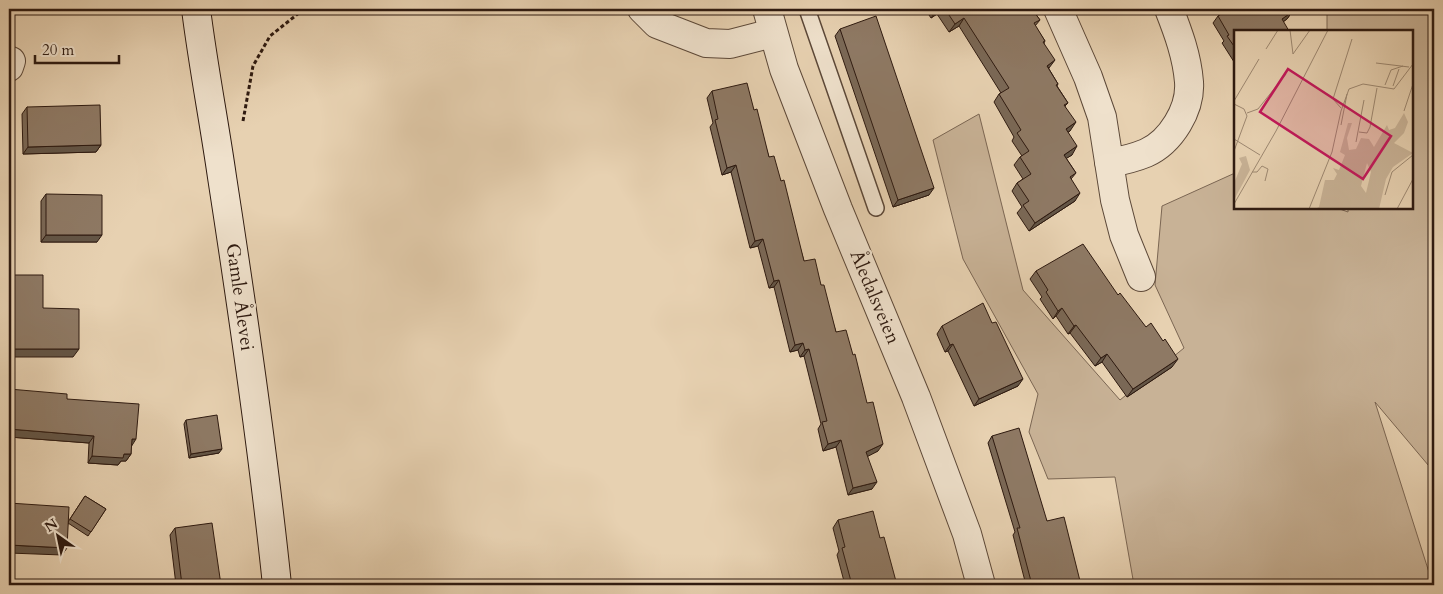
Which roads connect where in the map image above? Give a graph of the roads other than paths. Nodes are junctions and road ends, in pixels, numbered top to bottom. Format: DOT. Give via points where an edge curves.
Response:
graph roads {
  1 [pos="196,9"];
  2 [pos="642,9"];
  3 [pos="807,9"];
  4 [pos="1058,9"];
  5 [pos="1169,9"];
  6 [pos="770,21"];
  7 [pos="1109,163"];
  8 [pos="876,208"];
  9 [pos="1141,277"];
  10 [pos="277,585"];
  11 [pos="981,585"];
  1 -- 10 [label="street, Gamle Ålevei" via="266,479"];
  2 -- 6 [label="street" via="657,24 706,43 730,44"];
  3 -- 8 [label="lane"];
  4 -- 7 [label="street" via="1102,117"];
  5 -- 7 [label="street" via="1182,43 1189,84 1184,115 1167,137 1147,153"];
  6 -- 11 [label="street, Åledalsveien" via="784,69 838,209 916,397 968,534"];
  7 -- 9 [label="street" via="1124,235"];
}
